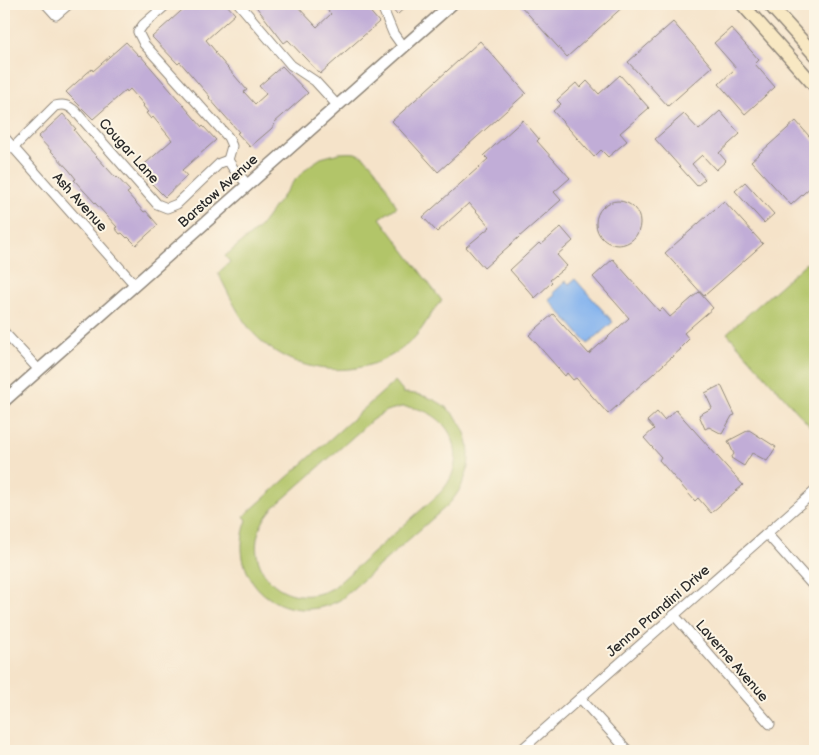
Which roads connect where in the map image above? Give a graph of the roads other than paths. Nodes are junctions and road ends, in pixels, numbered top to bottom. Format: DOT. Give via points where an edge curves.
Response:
graph roads {
  1 [pos="46,4"];
  2 [pos="69,4"];
  3 [pos="167,4"];
  4 [pos="239,4"];
  5 [pos="381,4"];
  6 [pos="452,4"];
  7 [pos="742,4"];
  8 [pos="769,4"];
  9 [pos="774,40"];
  10 [pos="403,47"];
  11 [pos="815,56"];
  12 [pos="815,74"];
  13 [pos="815,86"];
  14 [pos="337,105"];
  15 [pos="4,137"];
  16 [pos="13,148"];
  17 [pos="228,160"];
  18 [pos="248,185"];
  19 [pos="135,285"];
  20 [pos="4,332"];
  21 [pos="39,370"];
  22 [pos="4,401"];
  23 [pos="815,491"];
  24 [pos="767,534"];
  25 [pos="815,588"];
  26 [pos="674,615"];
  27 [pos="580,698"];
  28 [pos="770,724"];
  29 [pos="520,751"];
  30 [pos="628,751"];
  1 -- 2 [label="street" via="56,16"];
  3 -- 17 [label="street" via="138,32 144,44 228,137 232,146"];
  4 -- 14 [label="street" via="291,65 314,81"];
  5 -- 10 [label="street" via="392,33"];
  6 -- 10 [label="street, Barstow Avenue"];
  7 -- 9 [label="main road"];
  8 -- 11 [label="main road"];
  9 -- 12 [label="main road"];
  9 -- 13 [label="main road"];
  10 -- 14 [label="street, Barstow Avenue"];
  14 -- 18 [label="street, Barstow Avenue"];
  15 -- 16 [label="street, Ash Avenue"];
  16 -- 17 [label="street, Cougar Lane" via="55,106 69,106 157,204 167,208 177,204 220,163"];
  16 -- 19 [label="street, Ash Avenue"];
  17 -- 18 [label="street"];
  18 -- 19 [label="street, Barstow Avenue"];
  19 -- 21 [label="street, Barstow Avenue"];
  20 -- 21 [label="street"];
  21 -- 22 [label="street, Barstow Avenue"];
  23 -- 24 [label="street, Jenna Prandini Drive"];
  24 -- 25 [label="street"];
  24 -- 26 [label="street, Jenna Prandini Drive"];
  26 -- 27 [label="street, Jenna Prandini Drive"];
  26 -- 28 [label="street, Laverne Avenue"];
  27 -- 29 [label="street, Jenna Prandini Drive"];
  27 -- 30 [label="street"];
}
